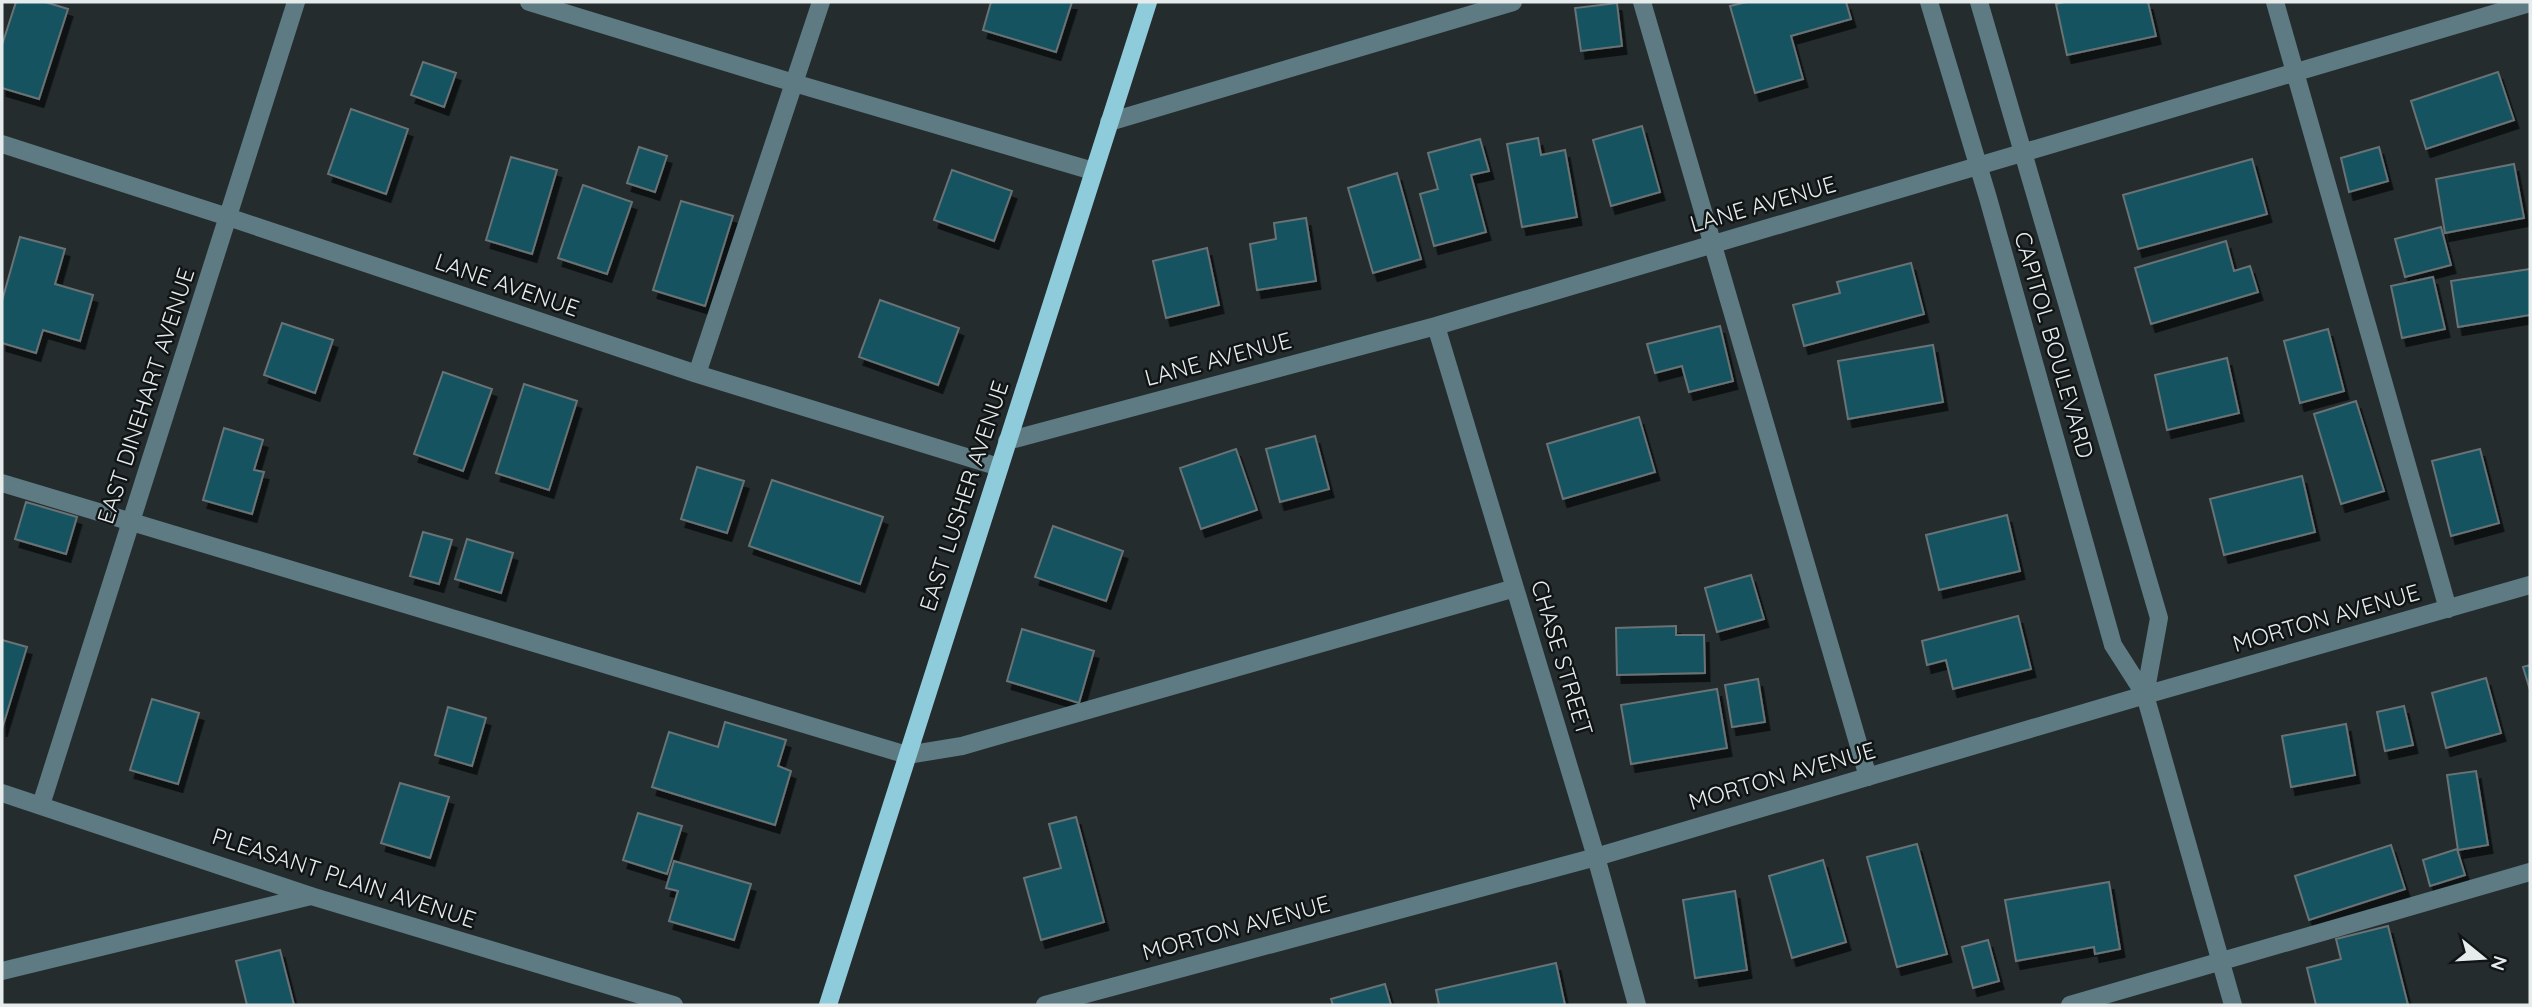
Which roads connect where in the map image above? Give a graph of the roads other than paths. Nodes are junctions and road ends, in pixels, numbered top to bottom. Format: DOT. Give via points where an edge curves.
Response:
graph roads {
  1 [pos="296,2"];
  2 [pos="529,2"];
  3 [pos="821,2"];
  4 [pos="1148,2"];
  5 [pos="1513,2"];
  6 [pos="1642,2"];
  7 [pos="1929,2"];
  8 [pos="1979,2"];
  9 [pos="2275,2"];
  10 [pos="2530,3"];
  11 [pos="2295,73"];
  12 [pos="794,83"];
  13 [pos="1109,122"];
  14 [pos="2,144"];
  15 [pos="2022,153"];
  16 [pos="1978,166"];
  17 [pos="1093,171"];
  18 [pos="228,217"];
  19 [pos="1713,244"];
  20 [pos="1436,326"];
  21 [pos="698,374"];
  22 [pos="1007,442"];
  23 [pos="999,467"];
  24 [pos="2,483"];
  25 [pos="131,523"];
  26 [pos="2530,585"];
  27 [pos="1515,589"];
  28 [pos="2448,609"];
  29 [pos="2145,695"];
  30 [pos="907,755"];
  31 [pos="1868,777"];
  32 [pos="2,793"];
  33 [pos="41,805"];
  34 [pos="1596,857"];
  35 [pos="2530,872"];
  36 [pos="311,896"];
  37 [pos="2221,962"];
  38 [pos="2,971"];
  39 [pos="674,1005"];
  40 [pos="828,1005"];
  41 [pos="1045,1005"];
  42 [pos="1637,1005"];
  43 [pos="2070,1005"];
  44 [pos="2234,1005"];
  1 -- 18 [label="street, EAST DINEHART AVENUE"];
  2 -- 12 [label="street"];
  3 -- 12 [label="street"];
  4 -- 13 [label="main road, EAST LUSHER AVENUE"];
  5 -- 13 [label="street"];
  6 -- 19 [label="street"];
  7 -- 16 [label="street, CAPITOL BOULEVARD"];
  8 -- 15 [label="street, CAPITOL BOULEVARD"];
  9 -- 11 [label="street"];
  10 -- 11 [label="street, LANE AVENUE"];
  11 -- 15 [label="street, LANE AVENUE"];
  11 -- 28 [label="street"];
  12 -- 17 [label="street"];
  12 -- 21 [label="street"];
  13 -- 17 [label="main road, EAST LUSHER AVENUE"];
  14 -- 18 [label="street, LANE AVENUE"];
  15 -- 16 [label="street, LANE AVENUE"];
  15 -- 29 [label="street, CAPITOL BOULEVARD" via="2159,618"];
  16 -- 19 [label="street, LANE AVENUE"];
  16 -- 29 [label="street, CAPITOL BOULEVARD" via="2113,645"];
  17 -- 22 [label="main road, EAST LUSHER AVENUE"];
  18 -- 21 [label="street, LANE AVENUE"];
  18 -- 25 [label="street, EAST DINEHART AVENUE"];
  19 -- 20 [label="street, LANE AVENUE"];
  19 -- 31 [label="street"];
  20 -- 22 [label="street, LANE AVENUE"];
  20 -- 27 [label="street, CHASE STREET"];
  21 -- 23 [label="street, LANE AVENUE"];
  22 -- 23 [label="main road, EAST LUSHER AVENUE"];
  23 -- 30 [label="main road, EAST LUSHER AVENUE"];
  24 -- 25 [label="street"];
  25 -- 30 [label="street"];
  25 -- 33 [label="street, EAST DINEHART AVENUE"];
  26 -- 28 [label="street, MORTON AVENUE"];
  27 -- 30 [label="street" via="962,746"];
  27 -- 34 [label="street, CHASE STREET"];
  28 -- 29 [label="street, MORTON AVENUE"];
  29 -- 31 [label="street, MORTON AVENUE"];
  29 -- 37 [label="street, CAPITOL BOULEVARD"];
  30 -- 40 [label="main road, EAST LUSHER AVENUE"];
  31 -- 34 [label="street, MORTON AVENUE"];
  32 -- 33 [label="street, PLEASANT PLAIN AVENUE"];
  33 -- 36 [label="street, PLEASANT PLAIN AVENUE"];
  34 -- 41 [label="street, MORTON AVENUE"];
  34 -- 42 [label="street, CHASE STREET"];
  35 -- 37 [label="street"];
  36 -- 38 [label="street"];
  36 -- 39 [label="street, PLEASANT PLAIN AVENUE"];
  37 -- 43 [label="street"];
  37 -- 44 [label="street, CAPITOL BOULEVARD"];
}
